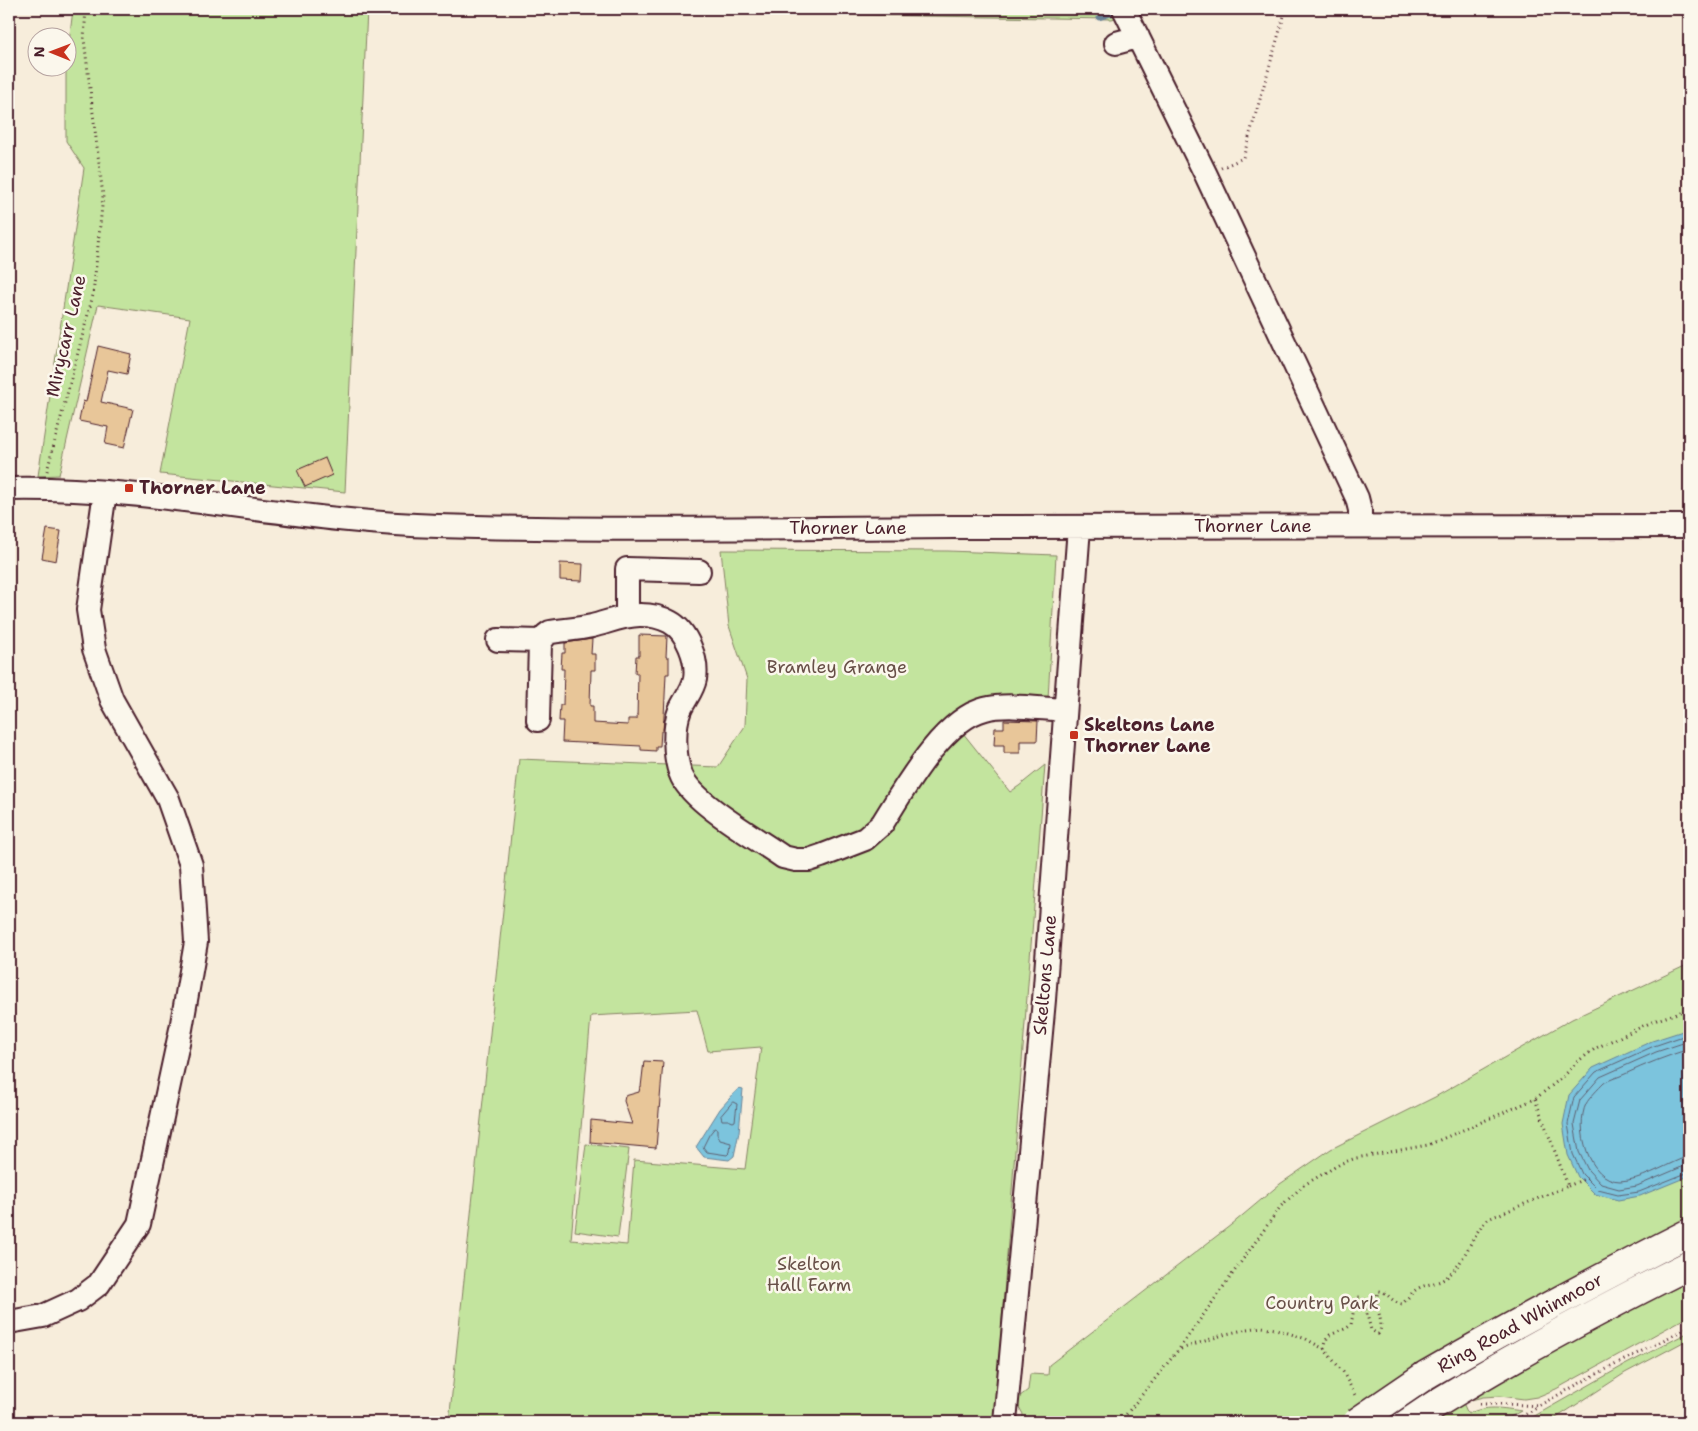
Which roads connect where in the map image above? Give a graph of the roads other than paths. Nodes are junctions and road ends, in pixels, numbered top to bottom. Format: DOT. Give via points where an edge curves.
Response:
graph roads {
  1 [pos="1126,13"];
  2 [pos="1138,37"];
  3 [pos="1116,43"];
  4 [pos="9,489"];
  5 [pos="105,492"];
  6 [pos="1360,526"];
  7 [pos="1689,526"];
  8 [pos="1080,527"];
  9 [pos="699,571"];
  10 [pos="616,581"];
  11 [pos="622,618"];
  12 [pos="498,640"];
  13 [pos="541,641"];
  14 [pos="1065,710"];
  15 [pos="538,720"];
  16 [pos="1689,1233"];
  17 [pos="1689,1265"];
  18 [pos="9,1322"];
  19 [pos="1358,1414"];
  20 [pos="1005,1422"];
  21 [pos="1407,1422"];
  1 -- 2 [label="street"];
  2 -- 3 [label="street"];
  2 -- 6 [label="street" via="1357,498"];
  4 -- 5 [label="street, Thorner Lane"];
  5 -- 8 [label="street, Thorner Lane" via="434,526"];
  5 -- 18 [label="street" via="88,610 94,649 112,700 168,800 192,866 196,942 181,1029 139,1224 99,1284 78,1300 43,1316"];
  6 -- 7 [label="street, Thorner Lane"];
  6 -- 8 [label="street, Thorner Lane"];
  8 -- 14 [label="street, Skeltons Lane"];
  9 -- 11 [label="street" via="627,569"];
  10 -- 11 [label="street"];
  11 -- 13 [label="street" via="550,632"];
  11 -- 14 [label="street" via="649,616 671,622 692,654 695,679 680,711 676,732 678,766 688,788 705,804 752,836 783,856 796,860 808,860 865,840 882,824 930,752 973,712 998,706"];
  12 -- 13 [label="street"];
  13 -- 15 [label="street"];
  14 -- 20 [label="street, Skeltons Lane" via="1044,1000"];
  16 -- 19 [label="highway, Ring Road Whinmoor, bridge" via="1501,1331"];
  17 -- 21 [label="highway, Ring Road Whinmoor" via="1614,1302"];
}
